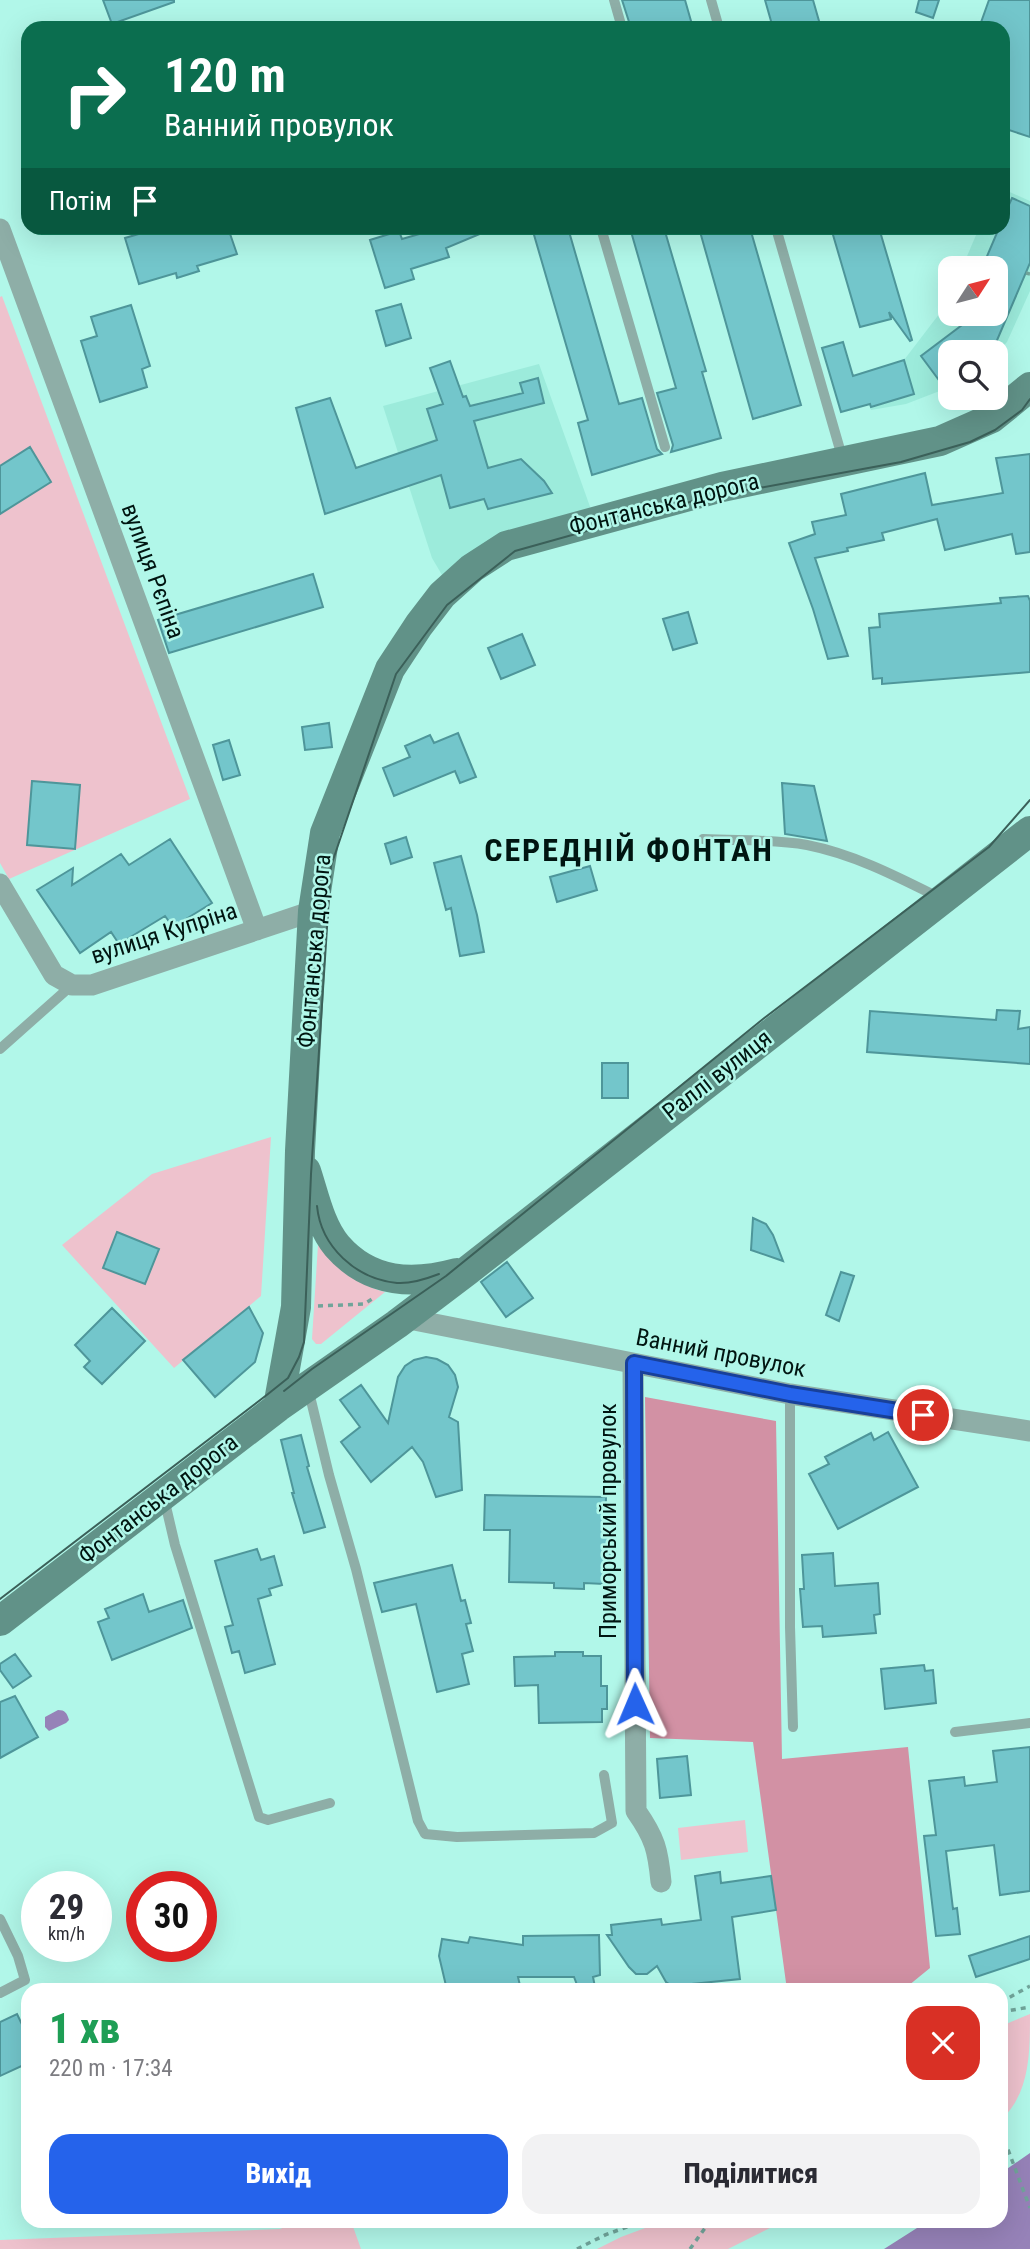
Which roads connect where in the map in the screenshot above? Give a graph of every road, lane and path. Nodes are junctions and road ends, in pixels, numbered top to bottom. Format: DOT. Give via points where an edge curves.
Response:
graph roads {
  1 [pos="614,0"];
  2 [pos="711,0"];
  3 [pos="620,21"];
  4 [pos="717,21"];
  5 [pos="0,229"];
  6 [pos="603,235"];
  7 [pos="778,235"];
  8 [pos="1030,387"];
  9 [pos="665,447"];
  10 [pos="843,461"];
  11 [pos="1030,831"];
  12 [pos="703,839"];
  13 [pos="1,889"];
  14 [pos="943,900"];
  15 [pos="313,911"];
  16 [pos="257,930"];
  17 [pos="72,985"];
  18 [pos="0,1049"];
  19 [pos="300,1151"];
  20 [pos="467,1271"];
  21 [pos="404,1318"];
  22 [pos="634,1363"];
  23 [pos="308,1386"];
  24 [pos="790,1394"];
  25 [pos="278,1407"];
  26 [pos="1030,1431"];
  27 [pos="163,1495"];
  28 [pos="0,1621"];
  29 [pos="1030,1723"];
  30 [pos="793,1727"];
  31 [pos="955,1732"];
  32 [pos="604,1775"];
  33 [pos="330,1803"];
  34 [pos="661,1882"];
  35 [pos="0,1919"];
  36 [pos="1030,1986"];
  37 [pos="0,1993"];
  38 [pos="1008,1998"];
  39 [pos="1030,2007"];
  40 [pos="1008,2011"];
  41 [pos="1008,2149"];
  42 [pos="1030,2208"];
  43 [pos="624,2228"];
  44 [pos="705,2228"];
  45 [pos="577,2249"];
  46 [pos="690,2249"];
  1 -- 3 [label="lane"];
  2 -- 4 [label="lane"];
  5 -- 16 [label="street, вулиця Рєпіна"];
  6 -- 9 [label="lane"];
  7 -- 10 [label="lane"];
  8 -- 10 [label="main road, Фонтанська дорога" via="992,418 940,441"];
  10 -- 15 [label="main road, Фонтанська дорога" via="722,487 506,546 472,568 442,595 390,669 325,833"];
  11 -- 14 [label="main road, Раллі вулиця"];
  12 -- 14 [label="lane" via="805,845 842,853"];
  13 -- 17 [label="street, вулиця Купріна" via="54,975"];
  14 -- 20 [label="main road, Раллі вулиця"];
  15 -- 16 [label="street, вулиця Купріна"];
  15 -- 19 [label="main road, Фонтанська дорога"];
  16 -- 17 [label="street, вулиця Купріна" via="92,985"];
  17 -- 18 [label="lane"];
  19 -- 20 [label="main road" via="323,1222 337,1246 370,1273 411,1281"];
  19 -- 25 [label="main road, Фонтанська дорога" via="296,1307"];
  20 -- 21 [label="main road, Раллі вулиця"];
  21 -- 22 [label="street, Ванний провулок"];
  21 -- 23 [label="main road, Раллі вулиця"];
  22 -- 24 [label="street, Ванний провулок"];
  22 -- 34 [label="street, Приморський провулок" via="636,1811 658,1850"];
  23 -- 25 [label="main road, Раллі вулиця"];
  23 -- 32 [label="lane" via="425,1834 594,1833 612,1823"];
  24 -- 26 [label="street, Ванний провулок"];
  24 -- 30 [label="lane"];
  25 -- 27 [label="main road, Фонтанська дорога"];
  27 -- 28 [label="main road, Фонтанська дорога"];
  27 -- 33 [label="lane" via="174,1545 259,1817 268,1820"];
  29 -- 31 [label="lane"];
  35 -- 37 [label="lane" via="25,1980"];
  36 -- 38 [label="path"];
  39 -- 40 [label="path"];
  41 -- 42 [label="path"];
  43 -- 45 [label="path"];
  44 -- 46 [label="path"];
}
